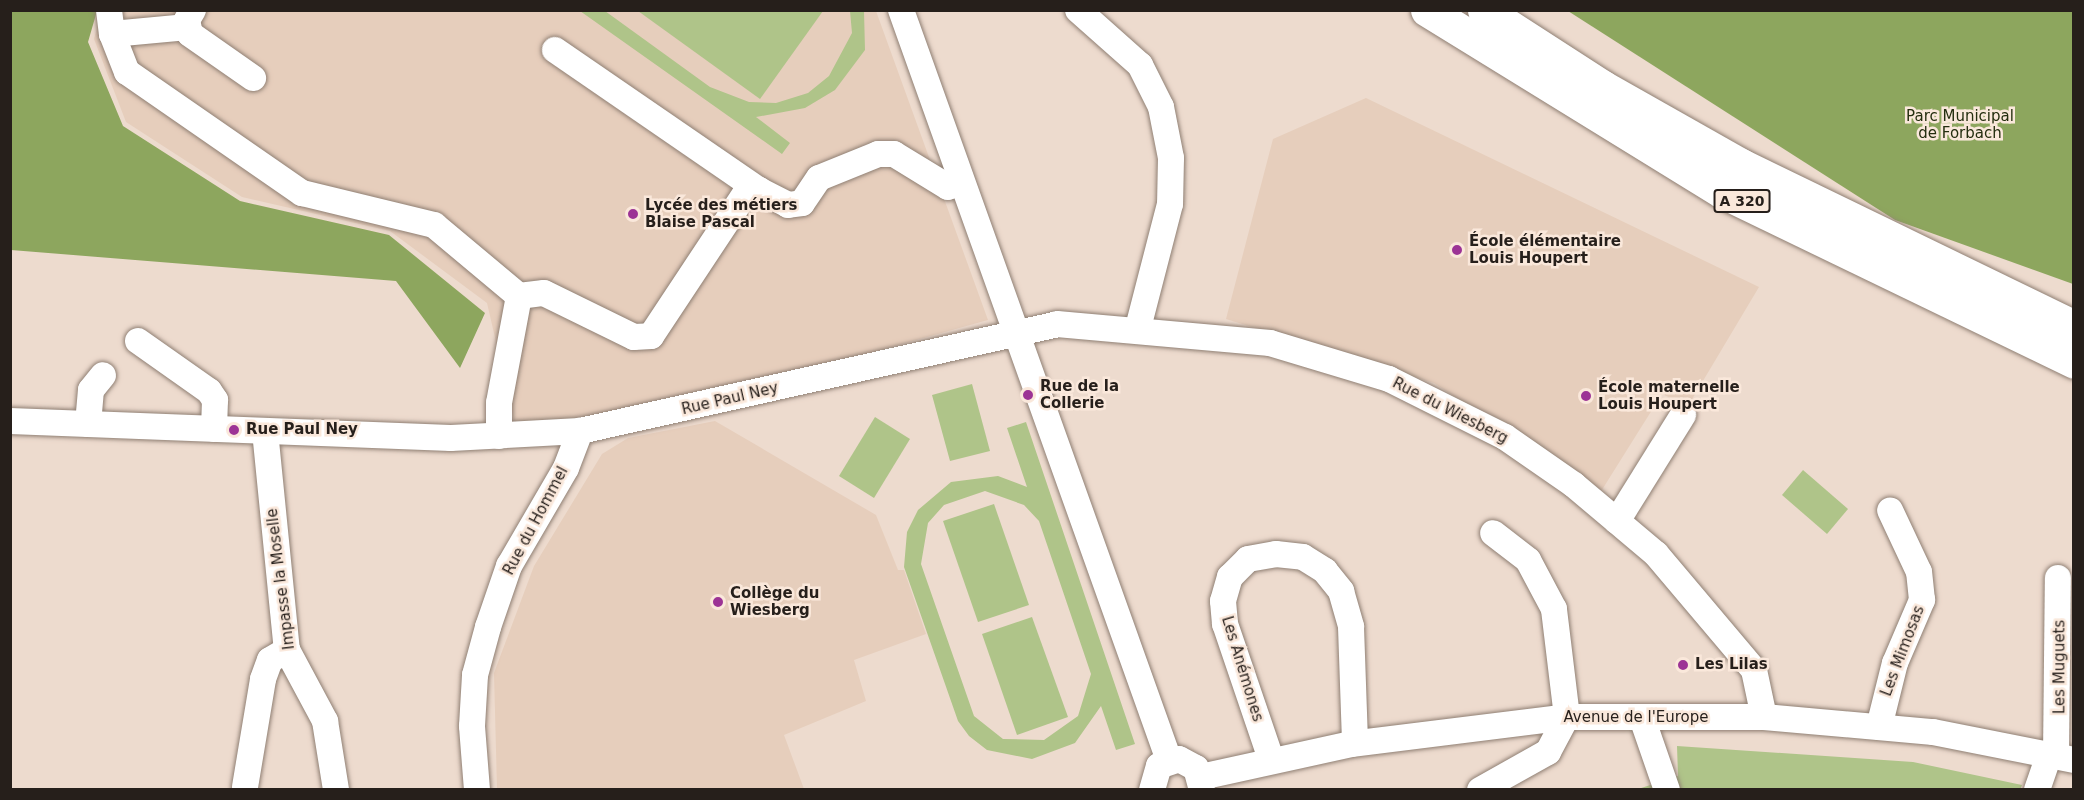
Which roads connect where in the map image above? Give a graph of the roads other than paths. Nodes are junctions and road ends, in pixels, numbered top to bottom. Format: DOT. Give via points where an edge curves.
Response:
graph roads {
  1 [pos="901,10"];
  2 [pos="1078,10"];
  3 [pos="1427,10"];
  4 [pos="1484,10"];
  5 [pos="191,19"];
  6 [pos="110,22"];
  7 [pos="555,50"];
  8 [pos="252,78"];
  9 [pos="960,183"];
  10 [pos="759,190"];
  11 [pos="519,296"];
  12 [pos="2073,327"];
  13 [pos="1138,328"];
  14 [pos="1013,330"];
  15 [pos="138,341"];
  16 [pos="2073,362"];
  17 [pos="103,375"];
  18 [pos="1683,415"];
  19 [pos="10,421"];
  20 [pos="88,424"];
  21 [pos="214,429"];
  22 [pos="265,431"];
  23 [pos="580,431"];
  24 [pos="499,436"];
  25 [pos="1890,510"];
  26 [pos="1617,521"];
  27 [pos="1493,533"];
  28 [pos="2058,578"];
  29 [pos="287,650"];
  30 [pos="1567,717"];
  31 [pos="1764,717"];
  32 [pos="1642,718"];
  33 [pos="1879,727"];
  34 [pos="1355,743"];
  35 [pos="2060,756"];
  36 [pos="1271,759"];
  37 [pos="1169,760"];
  38 [pos="1202,783"];
  39 [pos="245,787"];
  40 [pos="336,789"];
  41 [pos="477,789"];
  42 [pos="1152,789"];
  43 [pos="1480,789"];
  44 [pos="1667,789"];
  45 [pos="2037,789"];
  1 -- 9 [label="street"];
  2 -- 13 [label="street" via="1140,65 1161,108 1171,158 1170,204"];
  3 -- 16 [label="highway, A 320" via="1723,192"];
  4 -- 12 [label="highway, A 320" via="1603,87 1741,165"];
  5 -- 6 [label="street"];
  5 -- 8 [label="street" via="190,34"];
  6 -- 11 [label="street" via="127,72 302,193 434,225"];
  7 -- 10 [label="street"];
  9 -- 10 [label="street" via="948,186 886,154 819,178 802,203 788,205"];
  9 -- 14 [label="street"];
  10 -- 11 [label="street" via="746,194 651,336 634,338 544,293"];
  11 -- 24 [label="street" via="499,403"];
  13 -- 14 [label="street, Rue du Wiesberg" via="1057,324"];
  13 -- 26 [label="street, Rue du Wiesberg" via="1270,344 1389,379 1505,437"];
  14 -- 23 [label="street, Rue Paul Ney"];
  14 -- 37 [label="street"];
  15 -- 21 [label="street" via="209,392 215,400"];
  17 -- 20 [label="street" via="91,390"];
  18 -- 26 [label="street"];
  19 -- 20 [label="street, Rue Paul Ney"];
  20 -- 21 [label="street, Rue Paul Ney"];
  21 -- 22 [label="street, Rue Paul Ney"];
  22 -- 24 [label="street, Rue Paul Ney"];
  22 -- 29 [label="street, Impasse la Moselle"];
  23 -- 24 [label="street, Rue Paul Ney"];
  23 -- 41 [label="street, Rue du Hommel" via="566,468 509,566 488,627 473,706"];
  25 -- 33 [label="street, Les Mimosas" via="1918,572 1922,600 1895,663"];
  26 -- 31 [label="street, Rue du Wiesberg" via="1656,554 1754,670"];
  27 -- 30 [label="street" via="1528,560 1554,609"];
  28 -- 35 [label="street, Les Muguets"];
  29 -- 39 [label="street" via="270,660 263,678"];
  29 -- 40 [label="street, Impasse la Moselle" via="326,721"];
  30 -- 32 [label="street, Avenue de l'Europe"];
  30 -- 34 [label="street, Avenue de l'Europe"];
  30 -- 43 [label="street" via="1548,752"];
  31 -- 32 [label="street, Avenue de l'Europe"];
  31 -- 33 [label="street, Avenue de l'Europe"];
  32 -- 44 [label="street"];
  33 -- 35 [label="street, Avenue de l'Europe"];
  34 -- 36 [label="street, Avenue de l'Europe"];
  34 -- 36 [label="street, Les Anémones" via="1351,627 1341,591 1325,571 1303,557 1276,554 1248,560 1230,577 1223,601 1225,624"];
  35 -- 45 [label="street, Les Muguets"];
  36 -- 38 [label="street, Avenue de l'Europe"];
  37 -- 38 [label="street" via="1189,762"];
  37 -- 42 [label="street" via="1154,773"];
}
